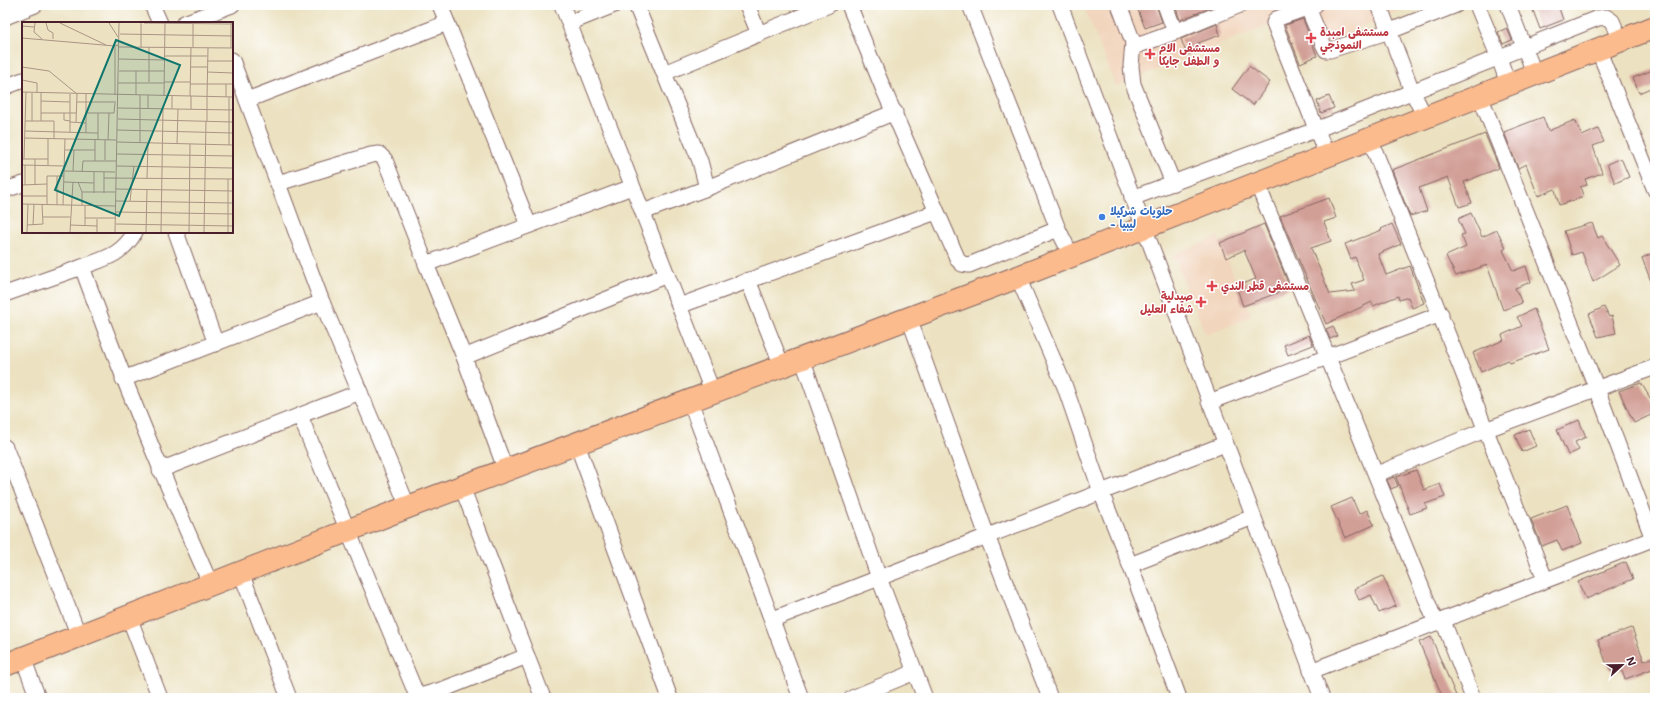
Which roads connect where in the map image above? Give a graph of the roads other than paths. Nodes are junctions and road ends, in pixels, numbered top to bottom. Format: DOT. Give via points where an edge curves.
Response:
graph roads {
  1 [pos="35,5"];
  2 [pos="152,5"];
  3 [pos="232,5"];
  4 [pos="440,5"];
  5 [pos="562,5"];
  6 [pos="614,5"];
  7 [pos="636,5"];
  8 [pos="747,5"];
  9 [pos="828,5"];
  10 [pos="849,5"];
  11 [pos="970,5"];
  12 [pos="1060,5"];
  13 [pos="1119,5"];
  14 [pos="1165,5"];
  15 [pos="1240,5"];
  16 [pos="1379,5"];
  17 [pos="1456,5"];
  18 [pos="1477,5"];
  19 [pos="1508,5"];
  20 [pos="1312,6"];
  21 [pos="1595,12"];
  22 [pos="5,17"];
  23 [pos="216,17"];
  24 [pos="160,22"];
  25 [pos="189,22"];
  26 [pos="447,23"];
  27 [pos="569,23"];
  28 [pos="1655,27"];
  29 [pos="1176,32"];
  30 [pos="1390,32"];
  31 [pos="759,34"];
  32 [pos="1620,40"];
  33 [pos="1133,42"];
  34 [pos="1524,47"];
  35 [pos="1598,49"];
  36 [pos="1499,58"];
  37 [pos="233,63"];
  38 [pos="664,72"];
  39 [pos="1535,75"];
  40 [pos="22,80"];
  41 [pos="1509,86"];
  42 [pos="5,87"];
  43 [pos="1412,91"];
  44 [pos="1480,96"];
  45 [pos="247,100"];
  46 [pos="894,112"];
  47 [pos="1424,117"];
  48 [pos="1318,130"];
  49 [pos="1370,139"];
  50 [pos="1326,156"];
  51 [pos="1257,182"];
  52 [pos="278,183"];
  53 [pos="1173,183"];
  54 [pos="22,184"];
  55 [pos="632,187"];
  56 [pos="707,188"];
  57 [pos="5,190"];
  58 [pos="1655,190"];
  59 [pos="1132,198"];
  60 [pos="643,212"];
  61 [pos="936,212"];
  62 [pos="529,225"];
  63 [pos="1144,226"];
  64 [pos="1058,228"];
  65 [pos="134,233"];
  66 [pos="176,233"];
  67 [pos="1071,255"];
  68 [pos="426,264"];
  69 [pos="82,267"];
  70 [pos="667,275"];
  71 [pos="1018,277"];
  72 [pos="748,280"];
  73 [pos="5,294"];
  74 [pos="322,302"];
  75 [pos="680,306"];
  76 [pos="1441,314"];
  77 [pos="909,318"];
  78 [pos="216,344"];
  79 [pos="1330,356"];
  80 [pos="464,357"];
  81 [pos="802,358"];
  82 [pos="782,366"];
  83 [pos="1655,367"];
  84 [pos="123,379"];
  85 [pos="1597,389"];
  86 [pos="360,392"];
  87 [pos="713,393"];
  88 [pos="690,401"];
  89 [pos="1209,402"];
  90 [pos="300,416"];
  91 [pos="1485,430"];
  92 [pos="577,444"];
  93 [pos="1225,444"];
  94 [pos="5,447"];
  95 [pos="160,470"];
  96 [pos="506,471"];
  97 [pos="1377,474"];
  98 [pos="462,487"];
  99 [pos="1100,492"];
  100 [pos="408,507"];
  101 [pos="1253,517"];
  102 [pos="347,531"];
  103 [pos="987,536"];
  104 [pos="1654,538"];
  105 [pos="1130,565"];
  106 [pos="241,573"];
  107 [pos="879,578"];
  108 [pos="1545,579"];
  109 [pos="210,585"];
  110 [pos="129,616"];
  111 [pos="773,619"];
  112 [pos="1440,622"];
  113 [pos="79,636"];
  114 [pos="527,656"];
  115 [pos="14,661"];
  116 [pos="1311,671"];
  117 [pos="915,672"];
  118 [pos="38,698"];
  119 [pos="160,698"];
  120 [pos="289,698"];
  121 [pos="416,698"];
  122 [pos="543,698"];
  123 [pos="670,698"];
  124 [pos="802,698"];
  125 [pos="852,698"];
  126 [pos="925,698"];
  127 [pos="1050,698"];
  128 [pos="1179,698"];
  129 [pos="1322,698"];
  130 [pos="1473,698"];
  1 -- 22 [label="street"];
  2 -- 24 [label="street"];
  3 -- 23 [label="street"];
  4 -- 26 [label="street"];
  5 -- 27 [label="street"];
  6 -- 27 [label="street"];
  7 -- 38 [label="street"];
  8 -- 31 [label="street"];
  9 -- 31 [label="street"];
  10 -- 46 [label="street"];
  11 -- 64 [label="street"];
  12 -- 59 [label="street"];
  13 -- 33 [label="street"];
  14 -- 29 [label="street"];
  15 -- 29 [label="street"];
  16 -- 30 [label="street"];
  17 -- 30 [label="street"];
  18 -- 36 [label="street"];
  19 -- 34 [label="street"];
  20 -- 30 [label="street" via="1326,50"];
  20 -- 48 [label="street" via="1274,22"];
  21 -- 32 [label="street" via="1612,21"];
  21 -- 34 [label="street"];
  23 -- 25 [label="street"];
  26 -- 45 [label="street"];
  26 -- 62 [label="street"];
  27 -- 55 [label="street"];
  28 -- 32 [label="highway"];
  29 -- 33 [label="street" via="1139,45"];
  30 -- 43 [label="street"];
  31 -- 38 [label="street"];
  32 -- 35 [label="highway"];
  33 -- 53 [label="street" via="1133,84"];
  34 -- 36 [label="street"];
  34 -- 39 [label="street"];
  35 -- 39 [label="highway"];
  35 -- 58 [label="street"];
  36 -- 41 [label="street"];
  36 -- 43 [label="street"];
  37 -- 45 [label="street"];
  38 -- 56 [label="street" via="700,161"];
  39 -- 41 [label="highway"];
  40 -- 42 [label="street"];
  41 -- 44 [label="highway"];
  43 -- 47 [label="street"];
  43 -- 48 [label="street"];
  44 -- 47 [label="highway"];
  44 -- 85 [label="street"];
  45 -- 52 [label="street"];
  46 -- 56 [label="street"];
  46 -- 61 [label="street"];
  47 -- 49 [label="highway"];
  48 -- 50 [label="street"];
  48 -- 53 [label="street"];
  49 -- 50 [label="highway"];
  49 -- 76 [label="street"];
  50 -- 51 [label="highway"];
  51 -- 63 [label="highway"];
  51 -- 79 [label="street"];
  52 -- 68 [label="street" via="379,154 385,160"];
  52 -- 74 [label="street"];
  53 -- 59 [label="street"];
  54 -- 57 [label="street"];
  55 -- 60 [label="street"];
  55 -- 62 [label="street"];
  56 -- 60 [label="street"];
  59 -- 63 [label="street"];
  60 -- 70 [label="street"];
  61 -- 64 [label="street" via="958,260 969,265"];
  61 -- 72 [label="street"];
  62 -- 68 [label="street"];
  63 -- 67 [label="highway"];
  63 -- 89 [label="street"];
  64 -- 67 [label="street"];
  65 -- 69 [label="street" via="123,249 113,256"];
  66 -- 78 [label="street"];
  67 -- 71 [label="highway"];
  68 -- 80 [label="street"];
  69 -- 73 [label="street"];
  69 -- 84 [label="street"];
  70 -- 75 [label="street"];
  70 -- 80 [label="street"];
  71 -- 77 [label="highway"];
  71 -- 99 [label="street" via="1065,387"];
  72 -- 75 [label="street"];
  72 -- 82 [label="street"];
  74 -- 78 [label="street"];
  74 -- 86 [label="street"];
  75 -- 87 [label="street"];
  76 -- 79 [label="street"];
  76 -- 91 [label="street"];
  77 -- 81 [label="highway"];
  77 -- 103 [label="street"];
  78 -- 84 [label="street"];
  79 -- 89 [label="street"];
  79 -- 97 [label="street"];
  80 -- 96 [label="street"];
  81 -- 82 [label="highway"];
  81 -- 107 [label="street"];
  82 -- 87 [label="highway"];
  83 -- 85 [label="street"];
  84 -- 95 [label="street"];
  85 -- 91 [label="street"];
  85 -- 104 [label="street"];
  86 -- 90 [label="street"];
  86 -- 100 [label="street"];
  87 -- 88 [label="highway"];
  88 -- 92 [label="highway"];
  88 -- 111 [label="street"];
  89 -- 93 [label="street"];
  90 -- 95 [label="street"];
  90 -- 102 [label="street"];
  91 -- 97 [label="street"];
  91 -- 108 [label="street"];
  92 -- 96 [label="highway"];
  92 -- 123 [label="street"];
  93 -- 99 [label="street"];
  93 -- 101 [label="street"];
  94 -- 113 [label="street"];
  95 -- 109 [label="street"];
  96 -- 98 [label="highway"];
  97 -- 112 [label="street"];
  98 -- 100 [label="highway"];
  98 -- 114 [label="street"];
  99 -- 103 [label="street"];
  99 -- 105 [label="street"];
  100 -- 102 [label="highway"];
  101 -- 105 [label="street"];
  101 -- 116 [label="street"];
  102 -- 106 [label="highway"];
  102 -- 121 [label="street"];
  103 -- 107 [label="street"];
  103 -- 127 [label="street"];
  104 -- 108 [label="street"];
  105 -- 128 [label="street"];
  106 -- 109 [label="highway"];
  106 -- 120 [label="street"];
  107 -- 111 [label="street"];
  107 -- 117 [label="street"];
  108 -- 112 [label="street"];
  109 -- 110 [label="highway"];
  110 -- 113 [label="highway"];
  110 -- 119 [label="street"];
  111 -- 124 [label="street"];
  112 -- 116 [label="street"];
  112 -- 130 [label="street"];
  113 -- 115 [label="highway"];
  114 -- 121 [label="street"];
  114 -- 122 [label="street"];
  115 -- 118 [label="street"];
  116 -- 129 [label="street"];
  117 -- 125 [label="street"];
  117 -- 126 [label="street"];
}
